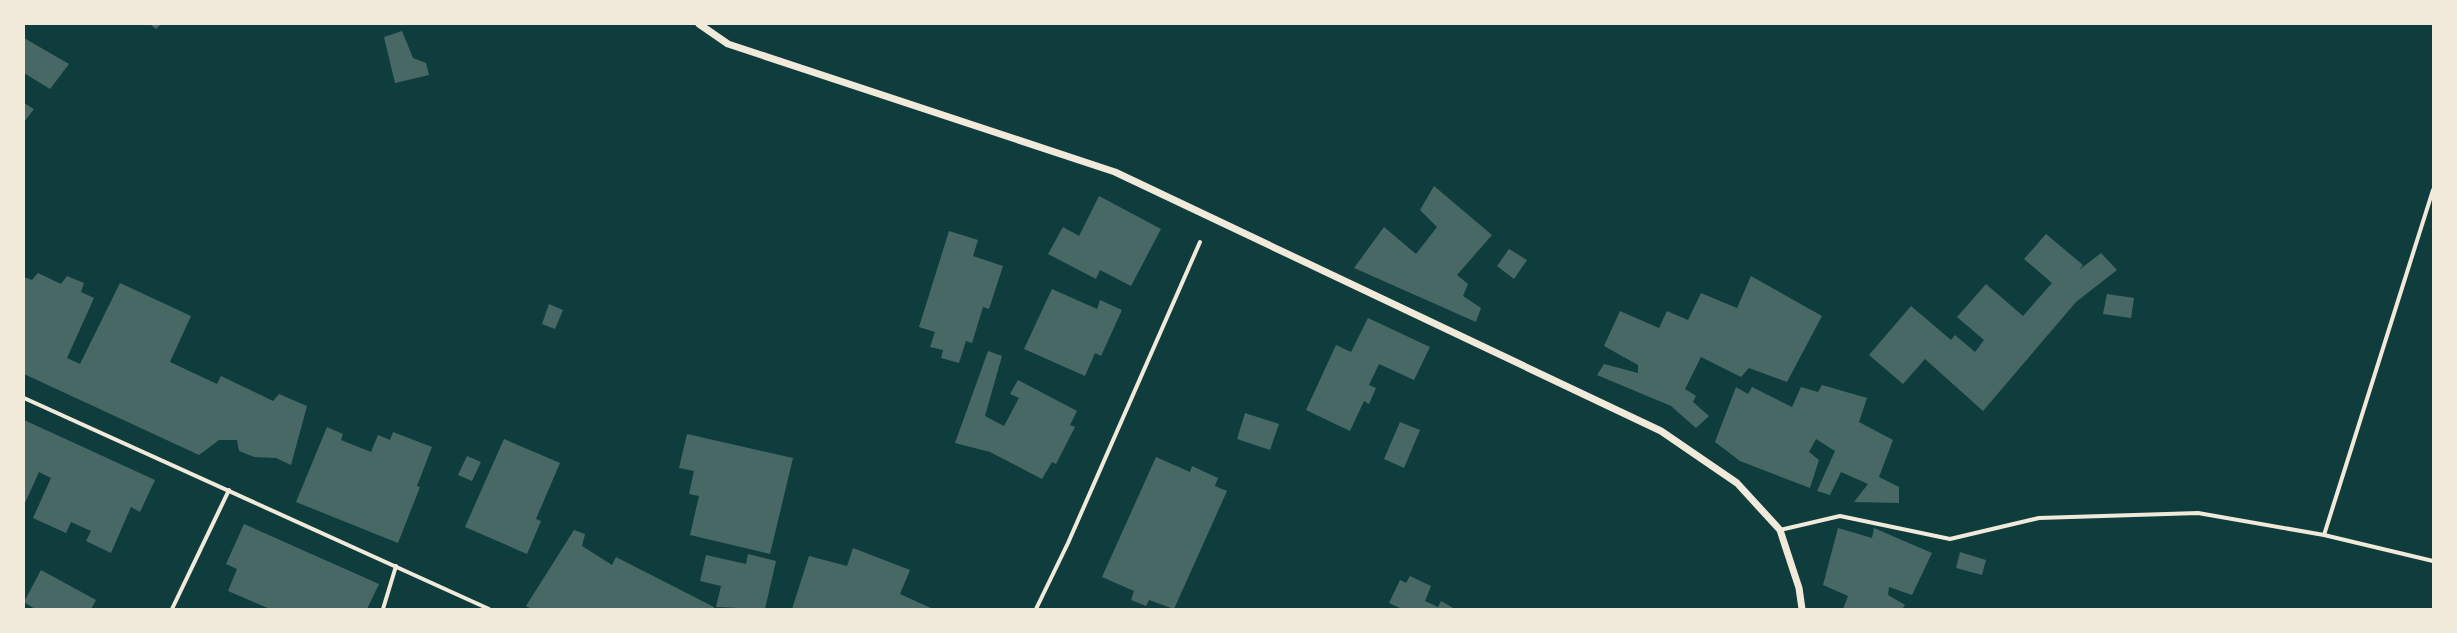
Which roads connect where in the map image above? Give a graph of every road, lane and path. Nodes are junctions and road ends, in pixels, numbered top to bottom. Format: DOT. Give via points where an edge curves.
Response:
graph roads {
  1 [pos="699,24"];
  2 [pos="2433,190"];
  3 [pos="1200,242"];
  4 [pos="24,398"];
  5 [pos="229,490"];
  6 [pos="1780,530"];
  7 [pos="2324,535"];
  8 [pos="2433,561"];
  9 [pos="396,566"];
  10 [pos="172,609"];
  11 [pos="382,609"];
  12 [pos="489,609"];
  13 [pos="1036,609"];
  14 [pos="1802,609"];
  1 -- 6 [label="street" via="728,44 1115,172 1661,431 1737,483"];
  2 -- 7 [label="street"];
  3 -- 13 [label="street" via="1071,536"];
  4 -- 5 [label="street"];
  5 -- 9 [label="street"];
  5 -- 10 [label="street"];
  6 -- 7 [label="street" via="1840,516 1950,539 2039,518 2198,513"];
  6 -- 14 [label="street" via="1799,588"];
  7 -- 8 [label="street"];
  9 -- 11 [label="street"];
  9 -- 12 [label="street"];
}
